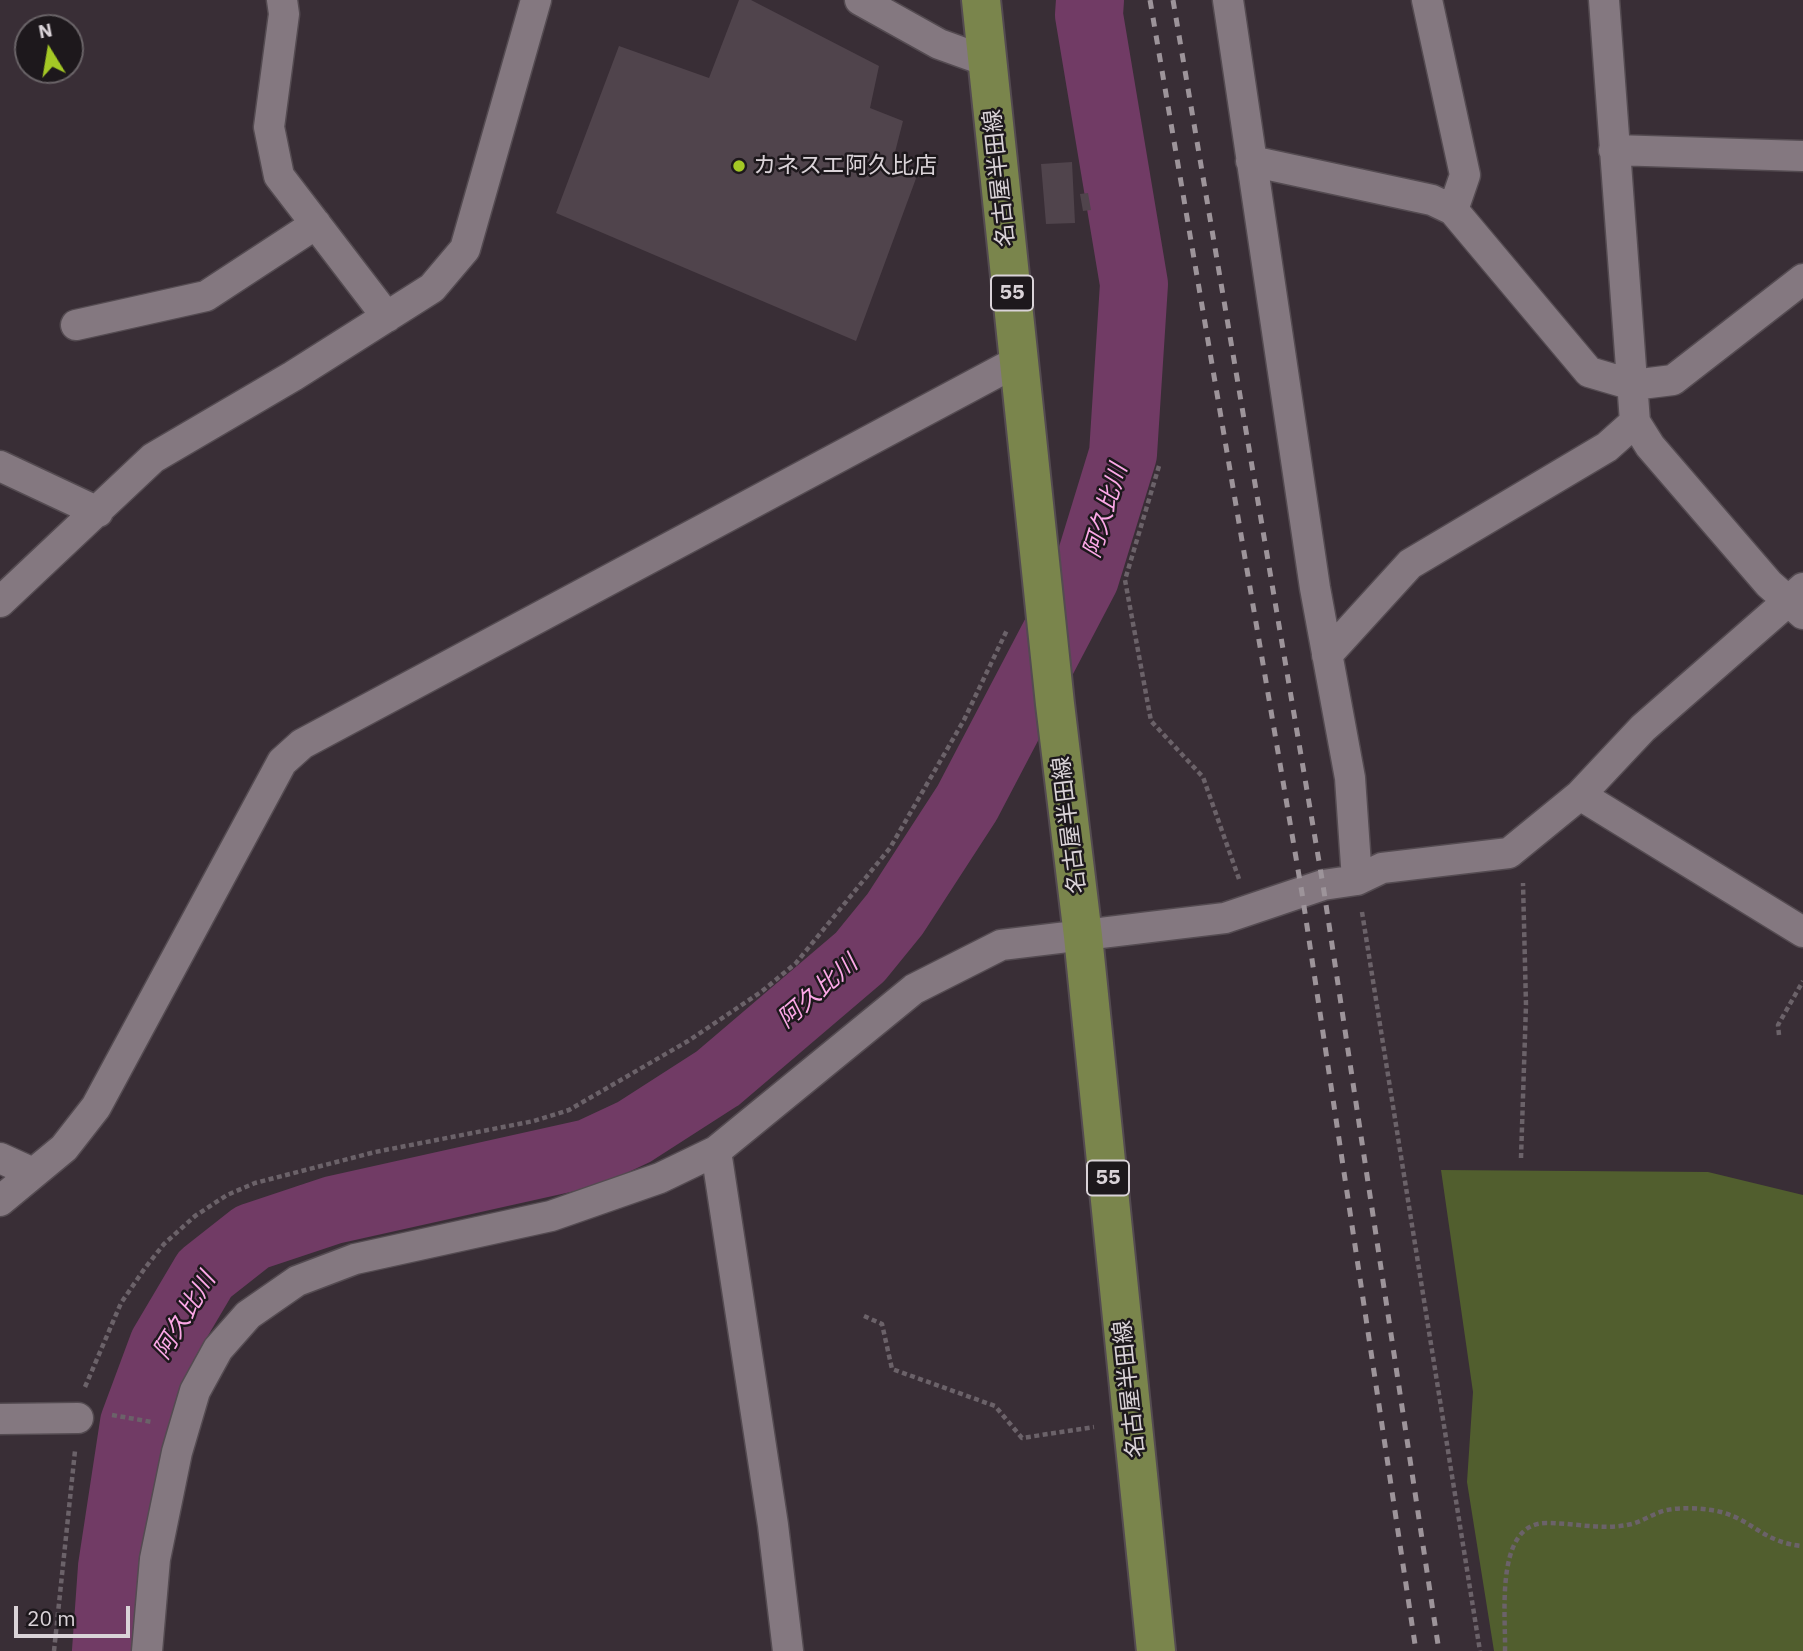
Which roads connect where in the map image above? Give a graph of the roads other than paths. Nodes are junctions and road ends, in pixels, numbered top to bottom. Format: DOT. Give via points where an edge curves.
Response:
graph roads {
  1 [pos="282,0"];
  2 [pos="536,0"];
  3 [pos="860,0"];
  4 [pos="981,0"];
  5 [pos="1228,0"];
  6 [pos="1427,0"];
  7 [pos="1604,0"];
  8 [pos="989,62"];
  9 [pos="1614,149"];
  10 [pos="1803,156"];
  11 [pos="1251,161"];
  12 [pos="1452,210"];
  13 [pos="317,224"];
  14 [pos="1803,279"];
  15 [pos="387,317"];
  16 [pos="76,325"];
  17 [pos="1018,360"];
  18 [pos="1633,385"];
  19 [pos="1634,422"];
  20 [pos="0,466"];
  21 [pos="98,512"];
  22 [pos="1798,601"];
  23 [pos="0,602"];
  24 [pos="1327,656"];
  25 [pos="1580,795"];
  26 [pos="1357,880"];
  27 [pos="1803,932"];
  28 [pos="1083,936"];
  29 [pos="716,1151"];
  30 [pos="0,1157"];
  31 [pos="33,1173"];
  32 [pos="0,1201"];
  33 [pos="79,1414"];
  34 [pos="0,1419"];
  35 [pos="147,1651"];
  36 [pos="788,1651"];
  37 [pos="1156,1651"];
  1 -- 13 [label="street" via="270,127 279,176"];
  2 -- 15 [label="street" via="465,249 432,288"];
  3 -- 8 [label="street" via="939,44"];
  4 -- 8 [label="main road, 名古屋半田線 / 55"];
  5 -- 11 [label="street"];
  6 -- 12 [label="street" via="1465,175"];
  7 -- 9 [label="street"];
  8 -- 17 [label="main road, 名古屋半田線 / 55"];
  9 -- 10 [label="street"];
  9 -- 18 [label="street"];
  11 -- 12 [label="street" via="1432,200"];
  11 -- 24 [label="street"];
  12 -- 18 [label="street" via="1589,372"];
  13 -- 15 [label="street"];
  13 -- 16 [label="street" via="206,296"];
  14 -- 18 [label="street" via="1673,380"];
  15 -- 21 [label="street" via="152,458"];
  17 -- 28 [label="main road, 名古屋半田線 / 55"];
  17 -- 31 [label="street" via="302,744 282,762 96,1107 64,1148"];
  18 -- 19 [label="street"];
  19 -- 22 [label="street" via="1769,584"];
  19 -- 24 [label="street" via="1607,447 1410,564"];
  20 -- 21 [label="street"];
  21 -- 23 [label="street"];
  22 -- 25 [label="street" via="1643,728"];
  24 -- 26 [label="street" via="1350,778"];
  25 -- 26 [label="street" via="1509,853 1382,868"];
  25 -- 27 [label="street"];
  26 -- 28 [label="street" via="1323,885 1225,918"];
  28 -- 29 [label="street" via="1001,945 914,989"];
  28 -- 37 [label="main road, 名古屋半田線 / 55"];
  29 -- 35 [label="street" via="660,1178 551,1216 355,1259 297,1281 248,1315 218,1349 195,1391 184,1427 155,1559"];
  29 -- 36 [label="street"];
  30 -- 31 [label="street"];
  31 -- 32 [label="street"];
  33 -- 34 [label="street"];
}
